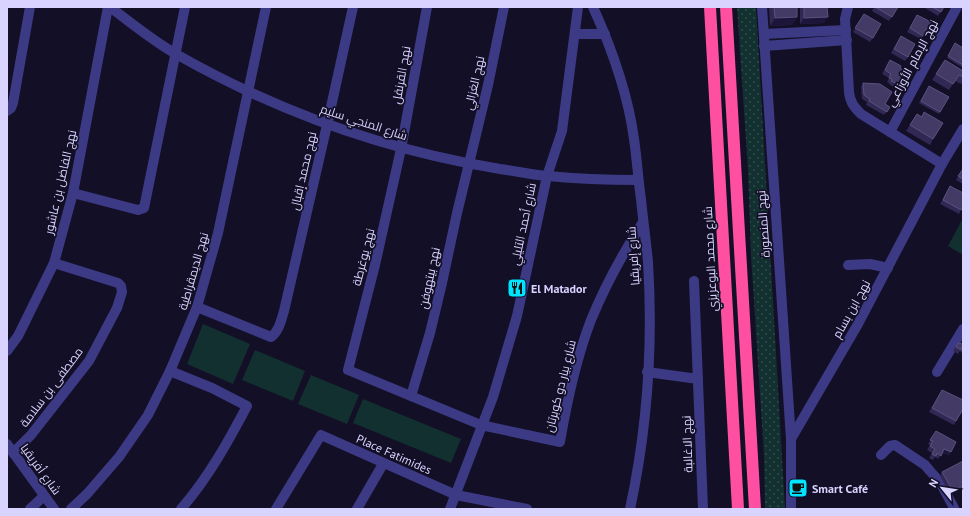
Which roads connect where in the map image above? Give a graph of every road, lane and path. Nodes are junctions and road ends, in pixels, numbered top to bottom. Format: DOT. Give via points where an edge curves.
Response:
graph roads {
  1 [pos="30,7"];
  2 [pos="109,7"];
  3 [pos="185,7"];
  4 [pos="266,7"];
  5 [pos="353,7"];
  6 [pos="428,7"];
  7 [pos="504,7"];
  8 [pos="578,7"];
  9 [pos="595,7"];
  10 [pos="710,7"];
  11 [pos="726,7"];
  12 [pos="762,7"];
  13 [pos="844,7"];
  14 [pos="848,7"];
  15 [pos="957,7"];
  16 [pos="845,19"];
  17 [pos="575,34"];
  18 [pos="605,34"];
  19 [pos="764,34"];
  20 [pos="846,35"];
  21 [pos="764,46"];
  22 [pos="175,53"];
  23 [pos="247,92"];
  24 [pos="7,111"];
  25 [pos="327,125"];
  26 [pos="963,128"];
  27 [pos="890,132"];
  28 [pos="401,149"];
  29 [pos="468,164"];
  30 [pos="942,164"];
  31 [pos="546,176"];
  32 [pos="638,180"];
  33 [pos="73,193"];
  34 [pos="643,222"];
  35 [pos="54,263"];
  36 [pos="848,265"];
  37 [pos="888,268"];
  38 [pos="694,281"];
  39 [pos="197,307"];
  40 [pos="963,328"];
  41 [pos="7,351"];
  42 [pos="348,370"];
  43 [pos="170,371"];
  44 [pos="647,372"];
  45 [pos="937,372"];
  46 [pos="698,378"];
  47 [pos="411,396"];
  48 [pos="481,425"];
  49 [pos="791,439"];
  50 [pos="7,444"];
  51 [pos="13,453"];
  52 [pos="881,455"];
  53 [pos="383,464"];
  54 [pos="456,495"];
  55 [pos="44,496"];
  56 [pos="963,503"];
  57 [pos="953,508"];
  58 [pos="30,509"];
  59 [pos="54,509"];
  60 [pos="71,509"];
  61 [pos="181,509"];
  62 [pos="276,509"];
  63 [pos="357,509"];
  64 [pos="450,509"];
  65 [pos="527,509"];
  66 [pos="630,509"];
  67 [pos="703,509"];
  68 [pos="738,509"];
  69 [pos="755,509"];
  70 [pos="791,509"];
  1 -- 24 [label="street" via="13,103"];
  2 -- 22 [label="street, شارع المنجي سليم"];
  2 -- 33 [label="street, نهج الفاضل بن عاشور"];
  3 -- 22 [label="street"];
  4 -- 23 [label="street, نهج الديمقراطية"];
  5 -- 25 [label="street, نهج محمد إقبال"];
  6 -- 28 [label="street, نهج القرنفل"];
  7 -- 29 [label="street, نهج الغزالي"];
  8 -- 17 [label="street, شارع أحمد التليلي"];
  9 -- 18 [label="street, شارع إفريقيا"];
  10 -- 68 [label="highway, شارع محمد البوعزيزي"];
  11 -- 69 [label="highway"];
  12 -- 19 [label="street, نهج المنصورة"];
  13 -- 16 [label="street"];
  14 -- 16 [label="street"];
  15 -- 27 [label="street, نهج الإمام الأوزاعي"];
  16 -- 20 [label="street"];
  17 -- 18 [label="street"];
  17 -- 31 [label="street, شارع أحمد التليلي" via="562,131"];
  18 -- 32 [label="street, شارع إفريقيا" via="627,105"];
  19 -- 20 [label="street"];
  19 -- 21 [label="street, نهج المنصورة"];
  20 -- 21 [label="street"];
  20 -- 27 [label="street" via="850,100 861,114"];
  21 -- 49 [label="street, نهج المنصورة"];
  22 -- 23 [label="street, شارع المنجي سليم"];
  22 -- 33 [label="street" via="144,208 138,210"];
  23 -- 25 [label="street, شارع المنجي سليم"];
  23 -- 39 [label="street, نهج الديمقراطية" via="218,233"];
  25 -- 28 [label="street, شارع المنجي سليم"];
  25 -- 39 [label="street, نهج محمد إقبال" via="284,311 275,334 271,337"];
  26 -- 30 [label="street, نهج ابن بسام"];
  27 -- 30 [label="street"];
  28 -- 29 [label="street, شارع المنجي سليم"];
  28 -- 42 [label="street, نهج يوغرطة"];
  29 -- 31 [label="street, شارع المنجي سليم"];
  29 -- 47 [label="street, نهج بيتهوفن" via="430,333"];
  30 -- 37 [label="street, نهج ابن بسام"];
  31 -- 32 [label="street, شارع المنجي سليم"];
  31 -- 48 [label="street, شارع أحمد التليلي" via="517,316 493,397"];
  32 -- 34 [label="street, شارع إفريقيا"];
  33 -- 35 [label="street, نهج الفاضل بن عاشور"];
  34 -- 44 [label="street, شارع إفريقيا" via="649,299"];
  34 -- 48 [label="street, شارع بيار دو كوبرتان" via="624,253 591,320 572,380 560,442"];
  35 -- 41 [label="street, نهج الفاضل بن عاشور" via="18,336"];
  35 -- 51 [label="street, مصطفى بن سلامة" via="118,283 122,292 117,308 89,361 31,436"];
  36 -- 37 [label="street" via="870,264"];
  37 -- 49 [label="street, نهج ابن بسام"];
  38 -- 46 [label="street, نهج الاغالبة"];
  39 -- 43 [label="street, نهج الديمقراطية"];
  40 -- 45 [label="street"];
  42 -- 47 [label="street, شارع بيار دو كوبرتان"];
  43 -- 60 [label="street, نهج الديمقراطية" via="148,415 119,457"];
  43 -- 61 [label="street" via="247,406 226,445"];
  44 -- 46 [label="street"];
  44 -- 66 [label="street, شارع إفريقيا" via="644,423"];
  46 -- 67 [label="street, نهج الاغالبة"];
  47 -- 48 [label="street, شارع بيار دو كوبرتان"];
  48 -- 54 [label="street, شارع أحمد التليلي"];
  49 -- 70 [label="street"];
  50 -- 51 [label="street, شارع أفريقيا"];
  51 -- 55 [label="street, شارع أفريقيا"];
  52 -- 57 [label="street" via="890,446 895,446 921,463 940,482"];
  53 -- 54 [label="street, Place Fatimides"];
  53 -- 62 [label="street, Place Fatimides" via="321,435"];
  53 -- 63 [label="street"];
  54 -- 64 [label="street, شارع أحمد التليلي"];
  54 -- 65 [label="street, Place Fatimides"];
  55 -- 58 [label="street"];
  55 -- 59 [label="street, شارع أفريقيا"];
  56 -- 57 [label="street"];
}
